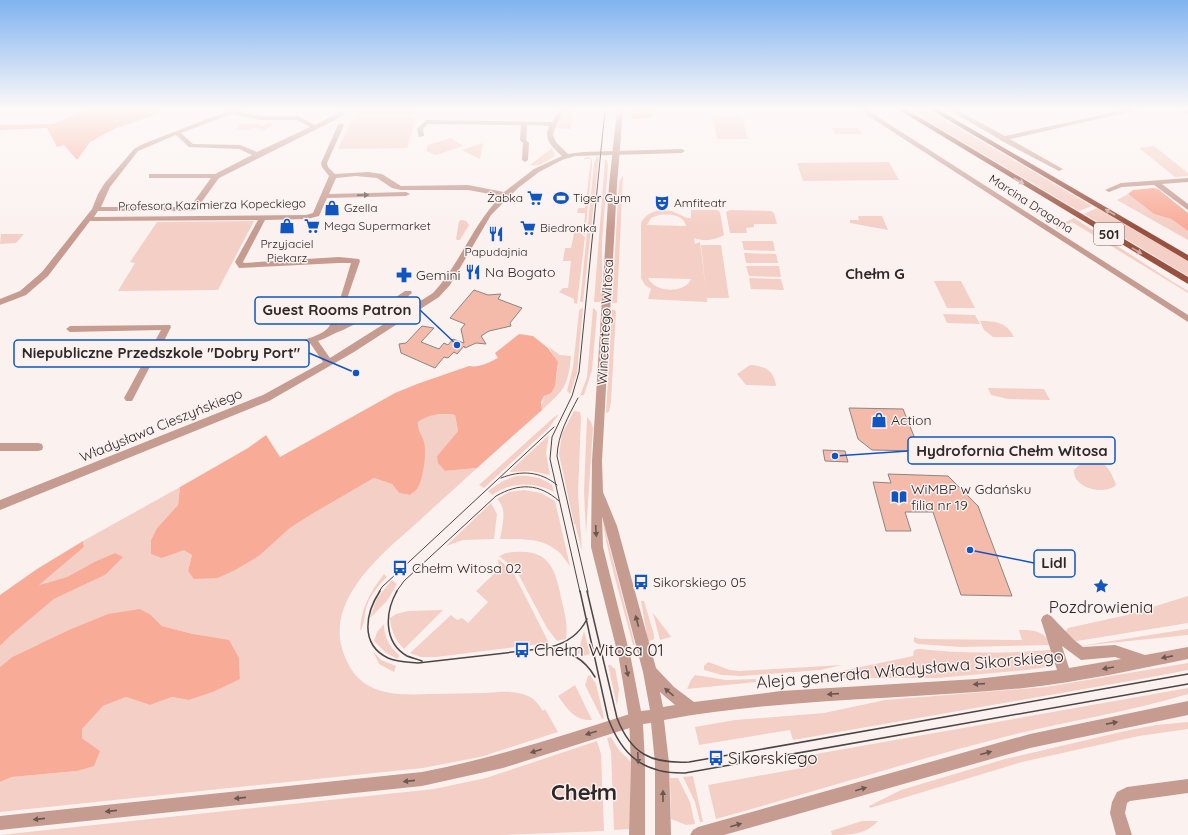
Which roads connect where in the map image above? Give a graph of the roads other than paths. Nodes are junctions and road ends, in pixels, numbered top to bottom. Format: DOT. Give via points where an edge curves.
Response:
graph roads {
  1 [pos="138,149"];
  2 [pos="244,149"];
  3 [pos="269,149"];
  4 [pos="330,149"];
  5 [pos="526,149"];
  6 [pos="559,149"];
  7 [pos="616,149"];
  8 [pos="923,149"];
  9 [pos="967,149"];
  10 [pos="1001,149"];
  11 [pos="1021,149"];
  12 [pos="682,151"];
  13 [pos="616,153"];
  14 [pos="257,155"];
  15 [pos="566,156"];
  16 [pos="525,160"];
  17 [pos="1059,169"];
  18 [pos="152,176"];
  19 [pos="216,176"];
  20 [pos="333,176"];
  21 [pos="1188,180"];
  22 [pos="1155,182"];
  23 [pos="476,189"];
  24 [pos="1108,190"];
  25 [pos="506,195"];
  26 [pos="324,196"];
  27 [pos="1188,208"];
  28 [pos="96,209"];
  29 [pos="263,217"];
  30 [pos="88,219"];
  31 [pos="1143,232"];
  32 [pos="1188,251"];
  33 [pos="1188,258"];
  34 [pos="1188,281"];
  35 [pos="408,293"];
  36 [pos="0,302"];
  37 [pos="1188,319"];
  38 [pos="70,328"];
  39 [pos="330,331"];
  40 [pos="312,340"];
  41 [pos="154,352"];
  42 [pos="329,362"];
  43 [pos="128,398"];
  44 [pos="0,447"];
  45 [pos="38,447"];
  46 [pos="598,492"];
  47 [pos="0,505"];
  48 [pos="1188,653"];
  49 [pos="1146,661"];
  50 [pos="650,672"];
  51 [pos="1065,675"];
  52 [pos="691,708"];
  53 [pos="1188,708"];
  54 [pos="657,714"];
  55 [pos="636,719"];
  56 [pos="1188,786"];
  57 [pos="0,823"];
  58 [pos="637,835"];
  59 [pos="663,835"];
  60 [pos="698,835"];
  61 [pos="1124,835"];
  1 -- 28 [label="street" via="108,186"];
  2 -- 14 [label="street"];
  3 -- 14 [label="street"];
  4 -- 20 [label="street" via="324,163"];
  5 -- 16 [label="street"];
  6 -- 15 [label="street"];
  7 -- 13 [label="street, Wincentego Witosa"];
  8 -- 37 [label="street, Marcina Dragana"];
  9 -- 34 [label="main road, 501, one-way"];
  31 -- 10 [label="main road, 501, one-way"];
  11 -- 17 [label="street"];
  12 -- 13 [label="street"];
  13 -- 15 [label="street, Władysława Cieszyńskiego"];
  13 -- 46 [label="street, Wincentego Witosa"];
  14 -- 19 [label="street"];
  15 -- 25 [label="street, Władysława Cieszyńskiego" via="536,171"];
  18 -- 19 [label="street"];
  19 -- 28 [label="street" via="192,209"];
  20 -- 23 [label="street, Profesora Kazimierza Kopeckiego" via="376,176 401,188"];
  20 -- 26 [label="street, Profesora Kazimierza Kopeckiego"];
  21 -- 22 [label="street"];
  22 -- 24 [label="street" via="1122,185"];
  22 -- 27 [label="street"];
  23 -- 25 [label="street, Profesora Kazimierza Kopeckiego"];
  26 -- 23 [label="street, Profesora Kazimierza Kopeckiego, one-way" via="462,193"];
  25 -- 42 [label="street, Władysława Cieszyńskiego" via="488,214 447,283 436,295"];
  26 -- 29 [label="street, Profesora Kazimierza Kopeckiego" via="316,214 312,216"];
  28 -- 30 [label="street"];
  29 -- 30 [label="street, Profesora Kazimierza Kopeckiego"];
  29 -- 39 [label="street" via="239,262 242,266 356,261"];
  30 -- 36 [label="street" via="36,283 23,293"];
  31 -- 32 [label="main road"];
  31 -- 33 [label="main road, 501"];
  35 -- 39 [label="street"];
  38 -- 41 [label="street" via="167,328"];
  39 -- 40 [label="street"];
  40 -- 41 [label="street" via="269,350"];
  40 -- 42 [label="street"];
  41 -- 43 [label="street"];
  42 -- 47 [label="street, Władysława Cieszyńskiego" via="266,398"];
  44 -- 45 [label="street"];
  50 -- 46 [label="street, Wincentego Witosa, one-way" via="611,526"];
  46 -- 55 [label="street, Wincentego Witosa, one-way" via="597,547 625,659"];
  48 -- 49 [label="street, Aleja generała Władysława Sikorskiego, one-way"];
  49 -- 51 [label="street, Aleja generała Władysława Sikorskiego, one-way"];
  49 -- 51 [label="street" via="1115,651 1081,654 1069,646 1047,620"];
  52 -- 50 [label="street, one-way" via="669,692"];
  50 -- 54 [label="street, Wincentego Witosa"];
  51 -- 52 [label="street, Aleja generała Władysława Sikorskiego, one-way" via="1024,681 757,700"];
  52 -- 54 [label="street, Aleja generała Władysława Sikorskiego"];
  60 -- 53 [label="street, one-way" via="1030,741"];
  54 -- 55 [label="street, Aleja generała Władysława Sikorskiego"];
  59 -- 54 [label="street, Wincentego Witosa, one-way" via="662,768"];
  55 -- 57 [label="street, Aleja generała Władysława Sikorskiego, one-way" via="500,762 422,779"];
  55 -- 58 [label="street, Wincentego Witosa, one-way"];
  56 -- 61 [label="street" via="1123,796 1118,803 1118,818"];
}
